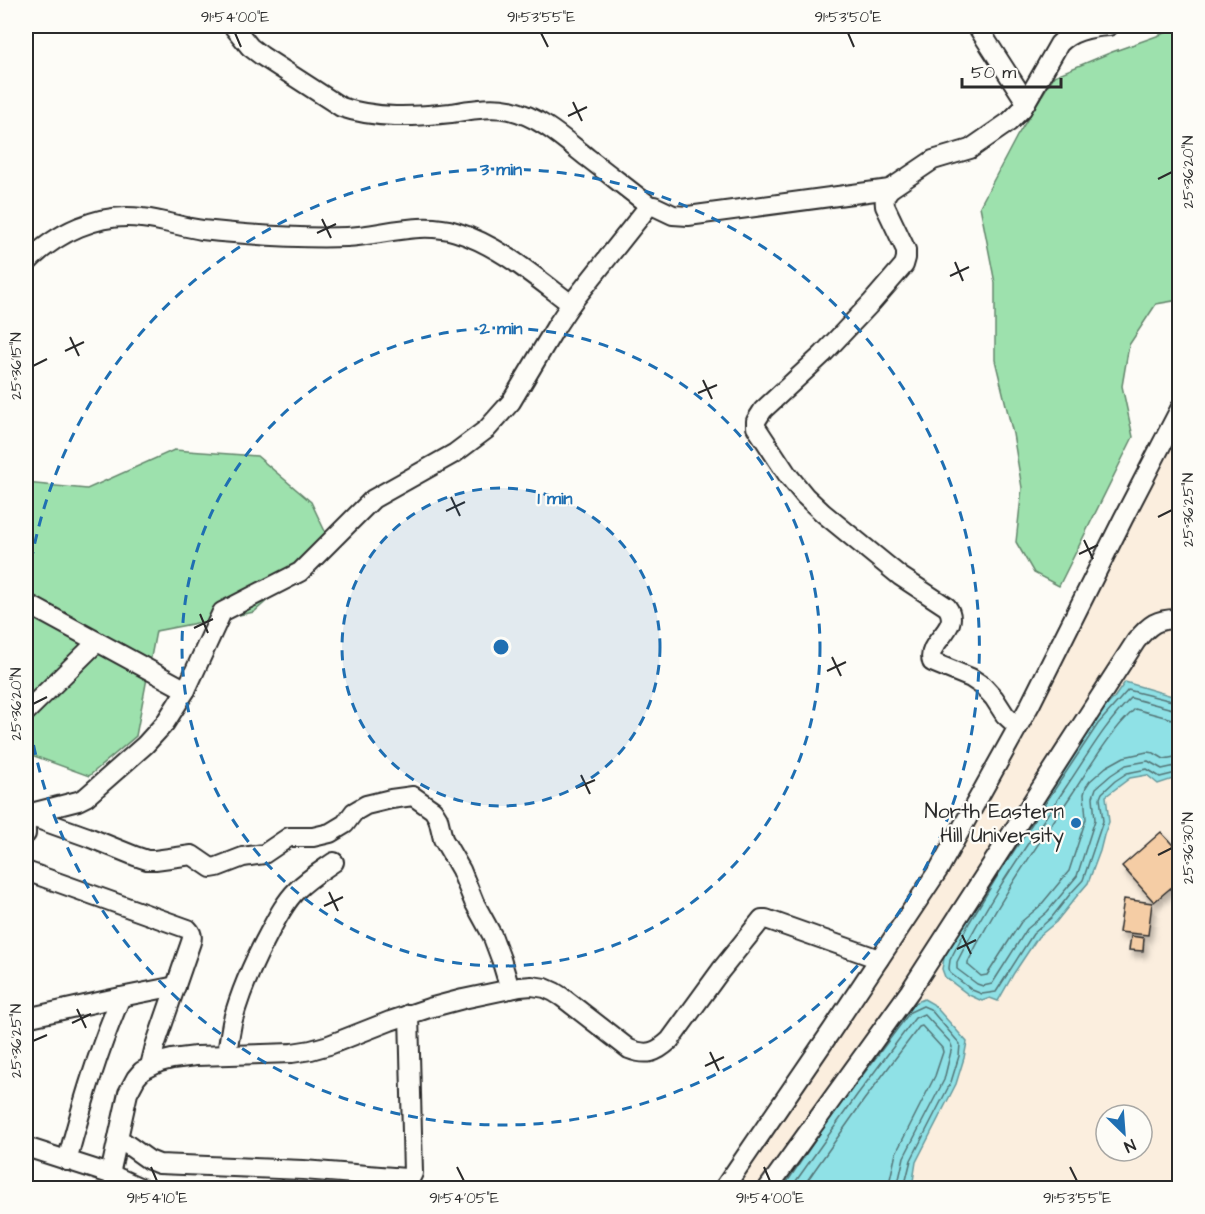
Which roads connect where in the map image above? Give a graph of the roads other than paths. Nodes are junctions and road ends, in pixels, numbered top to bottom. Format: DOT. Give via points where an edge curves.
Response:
graph roads {
  1 [pos="233,26"];
  2 [pos="977,26"];
  3 [pos="1109,26"];
  4 [pos="1026,102"];
  5 [pos="890,189"];
  6 [pos="650,206"];
  7 [pos="26,264"];
  8 [pos="571,304"];
  9 [pos="1179,409"];
  10 [pos="26,603"];
  11 [pos="1179,619"];
  12 [pos="97,642"];
  13 [pos="186,690"];
  14 [pos="26,712"];
  15 [pos="1018,727"];
  16 [pos="27,823"];
  17 [pos="334,862"];
  18 [pos="26,871"];
  19 [pos="879,959"];
  20 [pos="176,986"];
  21 [pos="510,989"];
  22 [pos="121,997"];
  23 [pos="409,1014"];
  24 [pos="26,1018"];
  25 [pos="227,1055"];
  26 [pos="150,1066"];
  27 [pos="118,1138"];
  28 [pos="26,1147"];
  29 [pos="67,1161"];
  30 [pos="110,1174"];
  31 [pos="141,1188"];
  32 [pos="724,1188"];
  33 [pos="768,1188"];
  1 -- 6 [label="street" via="262,56 355,112 403,117 479,108 528,115"];
  2 -- 4 [label="street"];
  3 -- 4 [label="street" via="1063,40"];
  4 -- 5 [label="street" via="1017,116 976,145 933,160"];
  5 -- 6 [label="street" via="688,216"];
  5 -- 15 [label="street" via="885,195 885,206 906,250 904,264 823,354 763,410 756,427 787,474 823,513 900,576 947,607 952,618 932,652 932,662 983,686"];
  6 -- 8 [label="street"];
  7 -- 8 [label="street" via="48,244 76,228 126,216 202,230 289,237 347,237 438,228 484,243"];
  8 -- 13 [label="street" via="511,402 487,429 455,453 373,499 300,572 222,612"];
  9 -- 15 [label="street"];
  10 -- 12 [label="street"];
  11 -- 33 [label="street" via="1159,620 1136,641 910,991"];
  12 -- 13 [label="street"];
  12 -- 14 [label="street"];
  13 -- 16 [label="street" via="156,734 86,798 35,812"];
  15 -- 19 [label="street" via="945,860"];
  16 -- 21 [label="street" via="88,837 147,860 192,855 211,868 243,856 264,854 289,837 330,833 366,805 413,796 438,818 443,838 496,943"];
  17 -- 25 [label="street" via="296,891 275,923 242,993"];
  18 -- 20 [label="street" via="188,929 193,937"];
  19 -- 21 [label="street" via="762,919 670,1040 660,1050 649,1053 629,1049 554,992 532,986"];
  19 -- 32 [label="street"];
  20 -- 22 [label="street"];
  20 -- 26 [label="street"];
  21 -- 23 [label="street"];
  22 -- 24 [label="street"];
  22 -- 29 [label="street" via="94,1065"];
  23 -- 25 [label="street" via="311,1050"];
  23 -- 27 [label="street" via="411,1177 159,1164"];
  25 -- 26 [label="street" via="172,1059"];
  26 -- 27 [label="street" via="136,1078 128,1093"];
  27 -- 30 [label="street"];
  28 -- 29 [label="street"];
  29 -- 30 [label="street"];
  30 -- 31 [label="street"];
}
